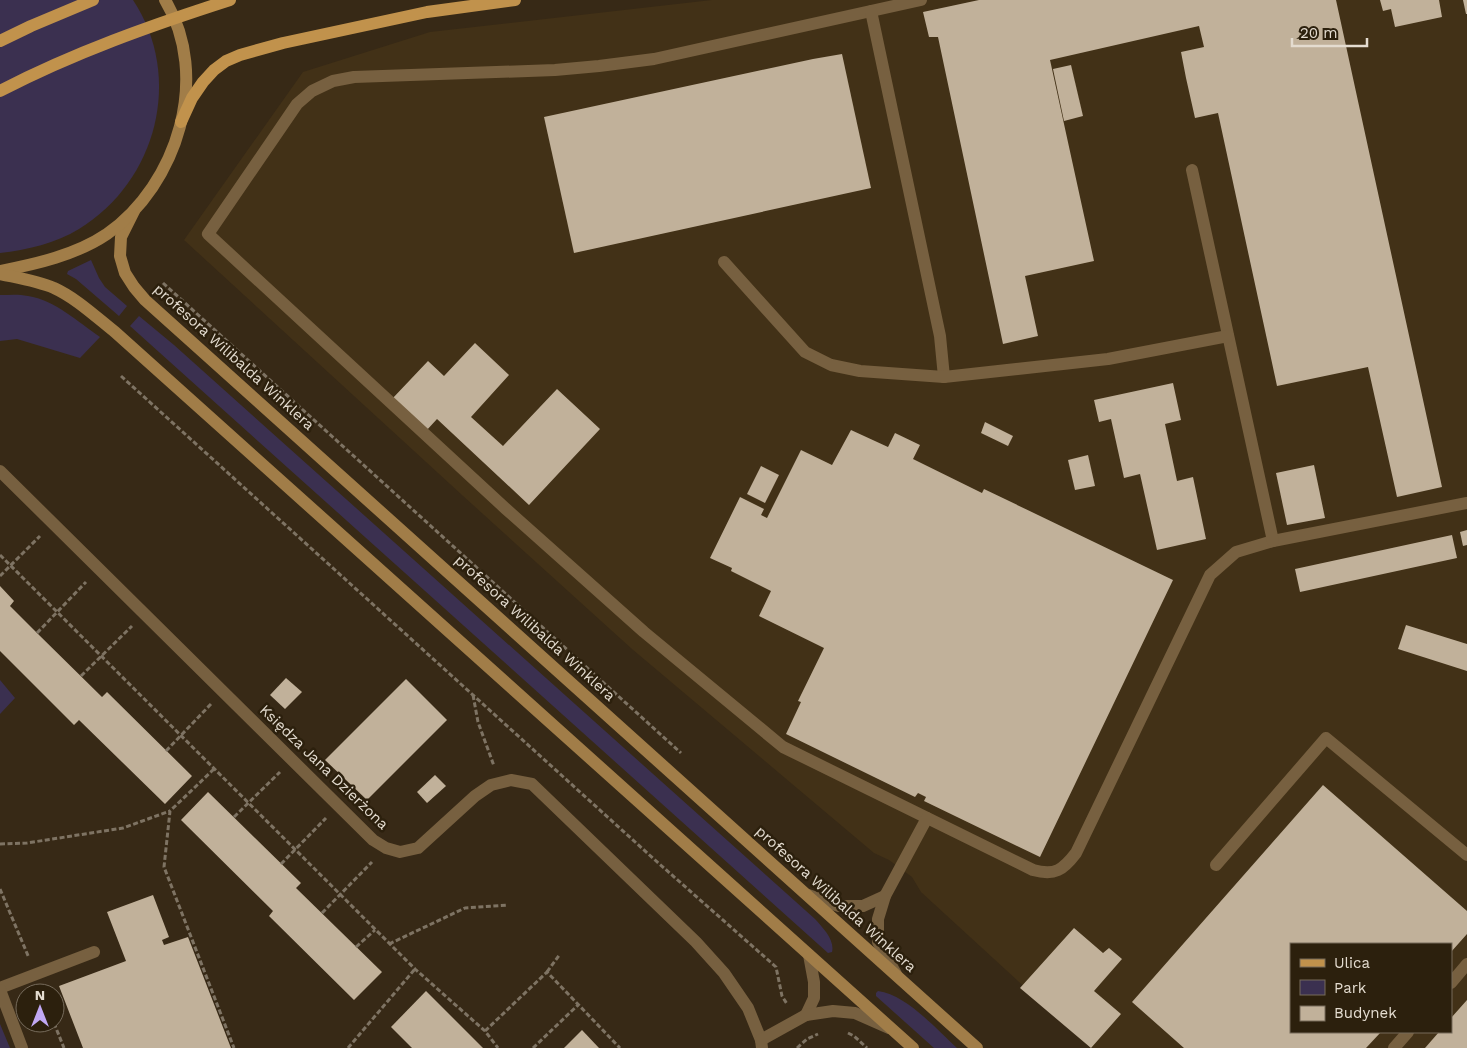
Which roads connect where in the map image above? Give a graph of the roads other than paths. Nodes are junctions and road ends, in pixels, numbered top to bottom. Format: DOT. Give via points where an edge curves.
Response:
graph roads {
  1 [pos="93,0"];
  2 [pos="165,0"];
  3 [pos="230,0"];
  4 [pos="515,0"];
  5 [pos="921,0"];
  6 [pos="871,11"];
  7 [pos="0,41"];
  8 [pos="0,91"];
  9 [pos="181,122"];
  10 [pos="1192,170"];
  11 [pos="134,211"];
  12 [pos="724,262"];
  13 [pos="0,273"];
  14 [pos="1228,336"];
  15 [pos="944,377"];
  16 [pos="0,471"];
  17 [pos="1467,503"];
  18 [pos="1273,541"];
  19 [pos="927,818"];
  20 [pos="1467,855"];
  21 [pos="1216,865"];
  22 [pos="808,895"];
  23 [pos="886,896"];
  24 [pos="94,952"];
  25 [pos="809,955"];
  26 [pos="1467,964"];
  27 [pos="896,974"];
  28 [pos="1452,981"];
  29 [pos="0,989"];
  30 [pos="806,1015"];
  31 [pos="892,1029"];
  32 [pos="1407,1033"];
  33 [pos="762,1044"];
  34 [pos="22,1048"];
  35 [pos="913,1048"];
  36 [pos="977,1048"];
  37 [pos="1394,1048"];
  1 -- 7 [label="main road"];
  2 -- 9 [label="main road" via="179,31 184,58 186,84"];
  3 -- 8 [label="main road, bridge" via="110,42"];
  4 -- 9 [label="main road" via="427,12 240,55 226,61 203,82"];
  5 -- 6 [label="street"];
  6 -- 15 [label="street" via="940,336"];
  6 -- 19 [label="street" via="654,59 555,70 354,77 333,81 312,90 297,104 208,234 636,625 783,747"];
  9 -- 11 [label="main road" via="161,175"];
  10 -- 14 [label="street"];
  11 -- 13 [label="main road" via="107,234 85,246"];
  11 -- 22 [label="main road, profesora Wilibalda Winklera" via="120,237 120,256 125,273 146,300"];
  12 -- 15 [label="street" via="805,352 831,366"];
  13 -- 25 [label="main road" via="54,288 115,332"];
  14 -- 15 [label="street" via="1108,359"];
  14 -- 18 [label="street"];
  16 -- 33 [label="street, Księdza Jana Dzierżona" via="373,840 400,852 418,848 491,785 511,780 532,784 724,973 748,1008"];
  17 -- 18 [label="street"];
  18 -- 19 [label="street" via="1236,552 1210,575 1068,864 1056,872 1033,870"];
  19 -- 23 [label="street"];
  20 -- 21 [label="street" via="1326,738"];
  22 -- 23 [label="street" via="839,906 864,906"];
  22 -- 27 [label="main road, profesora Wilibalda Winklera"];
  23 -- 27 [label="street" via="878,919 878,942"];
  24 -- 29 [label="street"];
  25 -- 30 [label="street" via="814,998"];
  25 -- 31 [label="main road"];
  26 -- 28 [label="street"];
  27 -- 36 [label="main road, profesora Wilibalda Winklera"];
  29 -- 34 [label="street"];
  30 -- 31 [label="street, Księdza Jana Dzierżona" via="833,1011 855,1013"];
  30 -- 33 [label="street, Księdza Jana Dzierżona"];
  31 -- 35 [label="main road"];
  32 -- 37 [label="street"];
}
